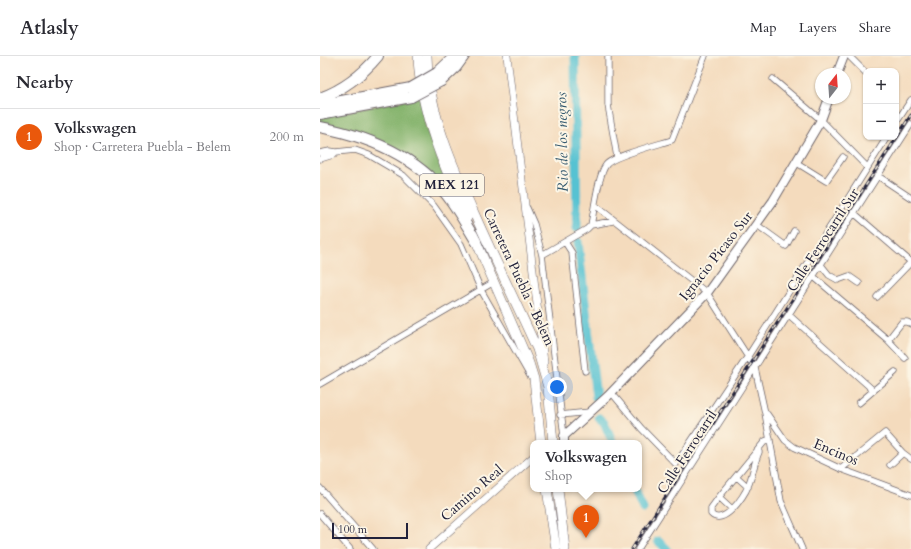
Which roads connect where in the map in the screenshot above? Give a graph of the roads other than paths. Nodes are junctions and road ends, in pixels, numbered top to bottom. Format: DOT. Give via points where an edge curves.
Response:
graph roads {
  1 [pos="378,56"];
  2 [pos="418,56"];
  3 [pos="427,56"];
  4 [pos="455,56"];
  5 [pos="464,56"];
  6 [pos="507,56"];
  7 [pos="608,56"];
  8 [pos="705,56"];
  9 [pos="844,56"];
  10 [pos="849,56"];
  11 [pos="839,68"];
  12 [pos="863,69"];
  13 [pos="439,77"];
  14 [pos="773,79"];
  15 [pos="411,93"];
  16 [pos="320,98"];
  17 [pos="911,100"];
  18 [pos="827,104"];
  19 [pos="320,105"];
  20 [pos="320,114"];
  21 [pos="899,118"];
  22 [pos="822,120"];
  23 [pos="911,124"];
  24 [pos="320,127"];
  25 [pos="885,140"];
  26 [pos="336,152"];
  27 [pos="320,153"];
  28 [pos="843,157"];
  29 [pos="617,158"];
  30 [pos="320,159"];
  31 [pos="797,163"];
  32 [pos="867,167"];
  33 [pos="878,176"];
  34 [pos="911,198"];
  35 [pos="525,202"];
  36 [pos="595,205"];
  37 [pos="854,213"];
  38 [pos="613,221"];
  39 [pos="591,225"];
  40 [pos="757,225"];
  41 [pos="794,231"];
  42 [pos="476,241"];
  43 [pos="565,242"];
  44 [pos="542,255"];
  45 [pos="911,262"];
  46 [pos="821,265"];
  47 [pos="814,277"];
  48 [pos="494,282"];
  49 [pos="859,283"];
  50 [pos="481,290"];
  51 [pos="707,293"];
  52 [pos="877,297"];
  53 [pos="789,315"];
  54 [pos="911,324"];
  55 [pos="888,340"];
  56 [pos="748,356"];
  57 [pos="905,358"];
  58 [pos="755,368"];
  59 [pos="585,371"];
  60 [pos="895,372"];
  61 [pos="545,373"];
  62 [pos="534,379"];
  63 [pos="320,384"];
  64 [pos="873,390"];
  65 [pos="611,392"];
  66 [pos="859,403"];
  67 [pos="590,412"];
  68 [pos="766,413"];
  69 [pos="560,415"];
  70 [pos="770,439"];
  71 [pos="541,440"];
  72 [pos="553,440"];
  73 [pos="564,440"];
  74 [pos="903,453"];
  75 [pos="911,459"];
  76 [pos="530,460"];
  77 [pos="752,461"];
  78 [pos="890,465"];
  79 [pos="841,469"];
  80 [pos="737,477"];
  81 [pos="748,487"];
  82 [pos="320,488"];
  83 [pos="547,492"];
  84 [pos="558,492"];
  85 [pos="911,495"];
  86 [pos="719,497"];
  87 [pos="732,509"];
  88 [pos="320,514"];
  89 [pos="350,549"];
  90 [pos="373,549"];
  91 [pos="429,549"];
  92 [pos="556,549"];
  93 [pos="565,549"];
  94 [pos="638,549"];
  95 [pos="802,549"];
  1 -- 16 [label="highway" via="356,78"];
  2 -- 42 [label="main road, Carretera Puebla - Belem / MEX 121" via="425,109 448,177"];
  3 -- 61 [label="main road, Carretera Puebla - Belem / MEX 121" via="432,100 444,141 467,198 537,349"];
  4 -- 13 [label="highway"];
  5 -- 13 [label="highway" via="456,67"];
  6 -- 35 [label="street"];
  7 -- 29 [label="street" via="608,105"];
  8 -- 29 [label="street" via="672,140"];
  9 -- 11 [label="main road"];
  10 -- 12 [label="street"];
  13 -- 15 [label="highway, bridge"];
  14 -- 22 [label="street"];
  15 -- 19 [label="highway"];
  15 -- 20 [label="highway"];
  17 -- 21 [label="street"];
  18 -- 22 [label="main road, Ignacio Picaso Sur"];
  22 -- 31 [label="main road, Ignacio Picaso Sur"];
  22 -- 32 [label="street"];
  23 -- 33 [label="street, Calle Ferrocarril Sur"];
  24 -- 42 [label="highway" via="366,138 403,156 426,173 452,201"];
  25 -- 32 [label="street, Calle Ferrocarril"];
  26 -- 27 [label="street" via="330,150"];
  26 -- 30 [label="street"];
  26 -- 50 [label="street" via="354,150 369,155 403,175 434,206 461,244"];
  28 -- 31 [label="street" via="826,181"];
  29 -- 36 [label="street" via="606,164"];
  31 -- 40 [label="main road, Ignacio Picaso Sur"];
  32 -- 56 [label="street, Calle Ferrocarril"];
  33 -- 34 [label="street"];
  33 -- 37 [label="street, Calle Ferrocarril Sur"];
  35 -- 44 [label="street"];
  35 -- 61 [label="street"];
  36 -- 38 [label="street"];
  36 -- 39 [label="street"];
  37 -- 45 [label="street"];
  37 -- 46 [label="street, Calle Ferrocarril Sur"];
  38 -- 39 [label="street"];
  38 -- 51 [label="street"];
  39 -- 43 [label="street"];
  40 -- 41 [label="street" via="786,246"];
  40 -- 51 [label="main road, Ignacio Picaso Sur"];
  42 -- 48 [label="main road, Carretera Puebla - Belem / MEX 121"];
  43 -- 44 [label="street"];
  43 -- 59 [label="street" via="572,253"];
  44 -- 69 [label="street"];
  45 -- 52 [label="street"];
  46 -- 47 [label="street, Calle Ferrocarril Sur"];
  46 -- 49 [label="street" via="833,278 838,280 849,276"];
  47 -- 53 [label="street, Calle Ferrocarril Sur"];
  47 -- 55 [label="street"];
  48 -- 50 [label="street"];
  48 -- 62 [label="main road, Carretera Puebla - Belem / MEX 121"];
  50 -- 62 [label="street" via="529,375"];
  50 -- 63 [label="street"];
  51 -- 56 [label="street"];
  51 -- 65 [label="main road, Ignacio Picaso Sur"];
  53 -- 58 [label="street, Calle Ferrocarril Sur"];
  53 -- 64 [label="street"];
  54 -- 55 [label="street" via="902,322"];
  55 -- 57 [label="street"];
  56 -- 58 [label="street"];
  56 -- 65 [label="street, Calle Ferrocarril" via="676,464"];
  58 -- 68 [label="street"];
  58 -- 94 [label="street, Calle Ferrocarril"];
  60 -- 64 [label="street"];
  61 -- 72 [label="main road, Carretera Puebla - Belem / MEX 121"];
  62 -- 71 [label="main road, Carretera Puebla - Belem / MEX 121"];
  64 -- 66 [label="street"];
  65 -- 67 [label="main road, Ignacio Picaso Sur"];
  67 -- 69 [label="street"];
  67 -- 73 [label="main road, Ignacio Picaso Sur"];
  68 -- 70 [label="street"];
  68 -- 79 [label="street, Encinos" via="785,440 794,447"];
  69 -- 73 [label="street"];
  70 -- 77 [label="street" via="764,440"];
  70 -- 95 [label="street" via="781,501"];
  74 -- 75 [label="street"];
  74 -- 78 [label="street"];
  74 -- 79 [label="street" via="887,433 884,433"];
  76 -- 91 [label="street, Camino Real"];
  77 -- 80 [label="street"];
  77 -- 81 [label="street"];
  79 -- 85 [label="street, Encinos"];
  80 -- 81 [label="street"];
  80 -- 86 [label="street"];
  81 -- 87 [label="street"];
  82 -- 90 [label="street"];
  83 -- 92 [label="main road"];
  84 -- 93 [label="main road"];
  86 -- 87 [label="street"];
  86 -- 87 [label="street" via="711,508 714,517 726,516"];
  88 -- 89 [label="street"];
}
